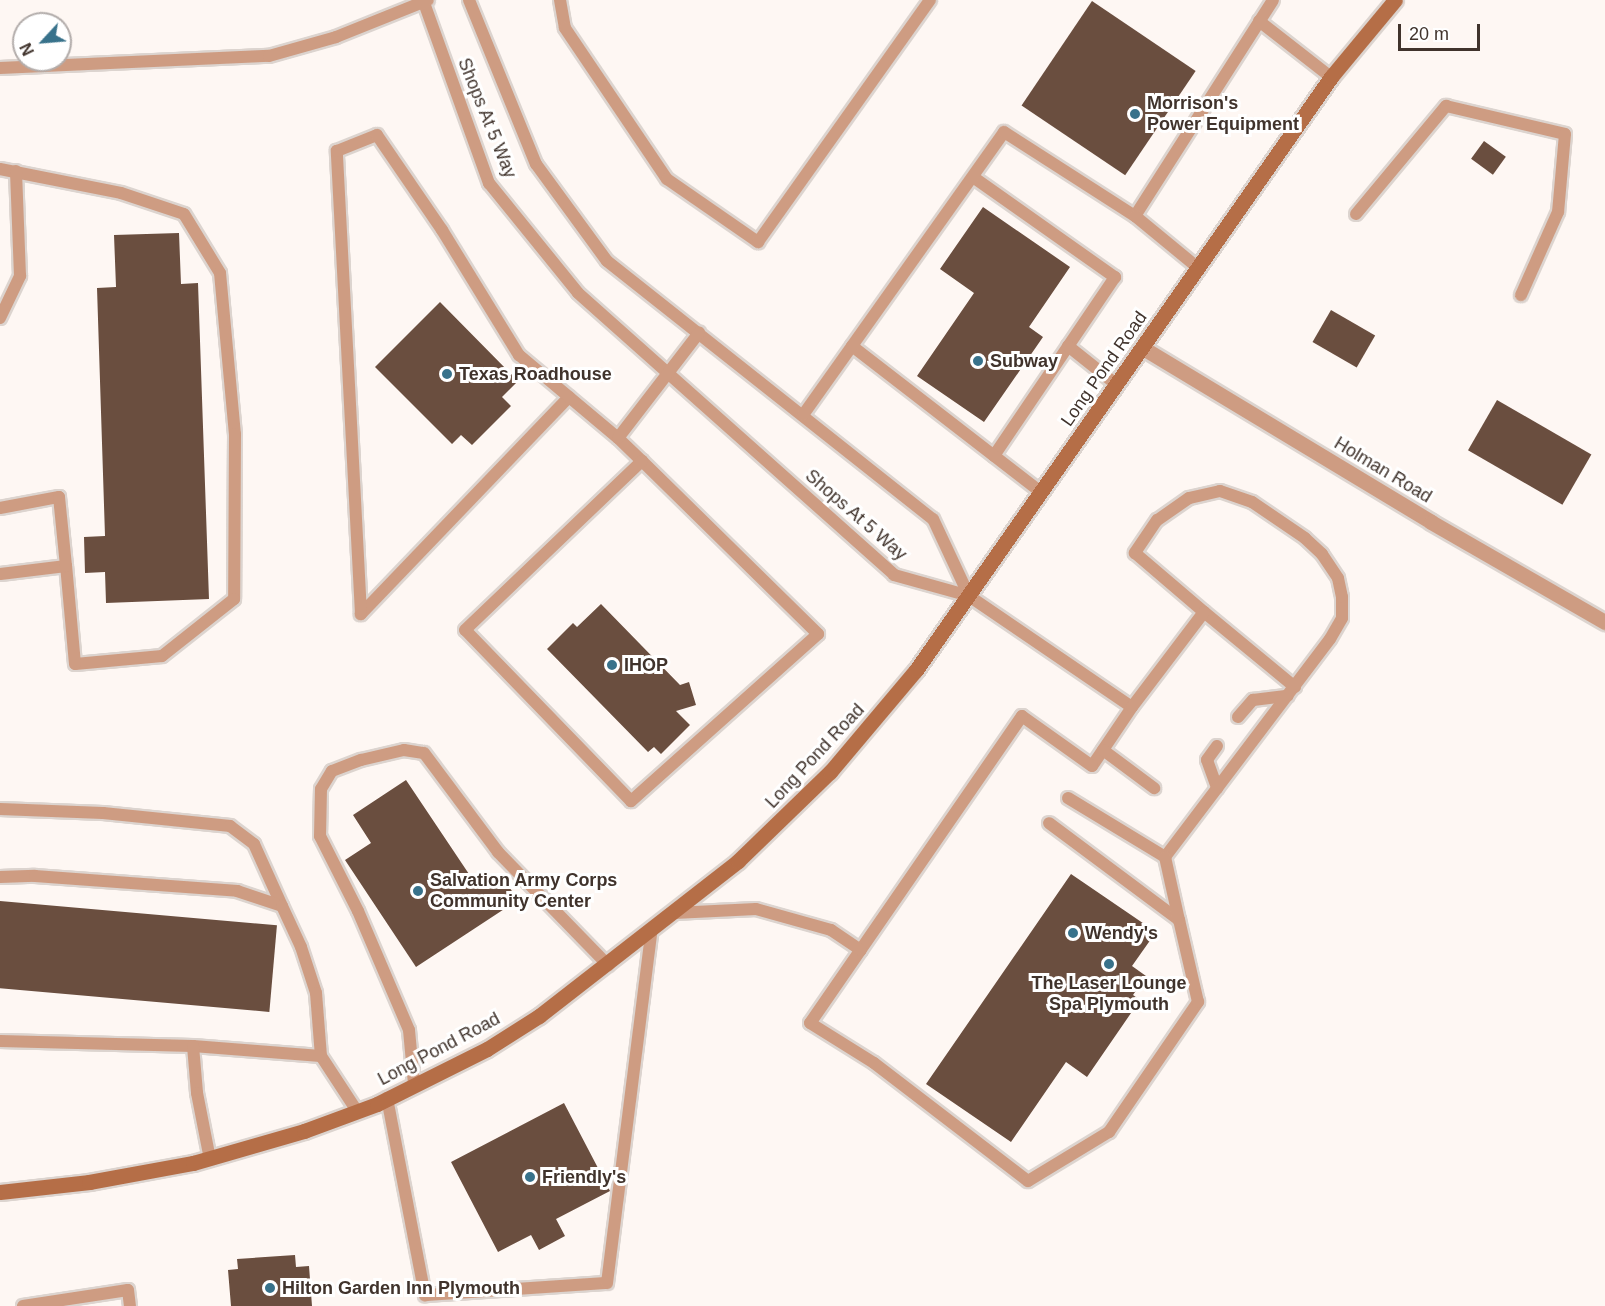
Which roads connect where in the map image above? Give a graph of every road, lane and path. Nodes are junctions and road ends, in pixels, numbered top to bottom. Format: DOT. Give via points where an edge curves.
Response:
graph roads {
  1 [pos="469,0"];
  2 [pos="560,0"];
  3 [pos="930,0"];
  4 [pos="1273,0"];
  5 [pos="1395,0"];
  6 [pos="425,1"];
  7 [pos="1259,21"];
  8 [pos="0,68"];
  9 [pos="1331,77"];
  10 [pos="0,169"];
  11 [pos="16,171"];
  12 [pos="973,177"];
  13 [pos="1356,214"];
  14 [pos="1135,216"];
  15 [pos="1198,268"];
  16 [pos="1521,295"];
  17 [pos="0,318"];
  18 [pos="699,333"];
  19 [pos="852,346"];
  20 [pos="1068,346"];
  21 [pos="1143,348"];
  22 [pos="667,372"];
  23 [pos="1117,385"];
  24 [pos="568,397"];
  25 [pos="803,415"];
  26 [pos="618,438"];
  27 [pos="994,456"];
  28 [pos="642,461"];
  29 [pos="1041,492"];
  30 [pos="0,508"];
  31 [pos="66,566"];
  32 [pos="0,573"];
  33 [pos="969,596"];
  34 [pos="1204,612"];
  35 [pos="1605,622"];
  36 [pos="1291,691"];
  37 [pos="1132,707"];
  38 [pos="1238,717"];
  39 [pos="1217,746"];
  40 [pos="1102,750"];
  41 [pos="1154,788"];
  42 [pos="1217,789"];
  43 [pos="1068,798"];
  44 [pos="0,809"];
  45 [pos="1049,823"];
  46 [pos="1165,857"];
  47 [pos="0,877"];
  48 [pos="282,906"];
  49 [pos="674,913"];
  50 [pos="1179,920"];
  51 [pos="652,929"];
  52 [pos="861,950"];
  53 [pos="608,965"];
  54 [pos="0,1041"];
  55 [pos="193,1046"];
  56 [pos="321,1056"];
  57 [pos="414,1084"];
  58 [pos="387,1098"];
  59 [pos="357,1111"];
  60 [pos="210,1159"];
  61 [pos="0,1191"];
  62 [pos="23,1306"];
  63 [pos="130,1306"];
  1 -- 18 [label="lane, Shops At 5 Way" via="536,164 607,261"];
  2 -- 3 [label="lane" via="566,28 667,179 758,242"];
  4 -- 7 [label="lane"];
  5 -- 9 [label="street, Long Pond Road"];
  6 -- 8 [label="lane" via="336,37 269,56"];
  6 -- 22 [label="lane, Shops At 5 Way" via="489,183 578,293"];
  7 -- 9 [label="lane"];
  7 -- 14 [label="lane"];
  9 -- 15 [label="street, Long Pond Road"];
  10 -- 11 [label="lane"];
  11 -- 17 [label="lane" via="20,276"];
  11 -- 31 [label="lane" via="121,193 184,214 220,273 235,434 234,599 162,656 75,664"];
  12 -- 14 [label="lane" via="1004,132"];
  12 -- 19 [label="lane"];
  12 -- 20 [label="lane" via="1114,277"];
  13 -- 16 [label="lane" via="1446,106 1565,134 1558,212"];
  14 -- 15 [label="lane"];
  15 -- 21 [label="street, Long Pond Road"];
  18 -- 22 [label="lane"];
  18 -- 25 [label="lane, Shops At 5 Way"];
  19 -- 25 [label="lane"];
  19 -- 27 [label="lane"];
  20 -- 23 [label="lane"];
  20 -- 27 [label="lane"];
  21 -- 23 [label="street, Long Pond Road"];
  21 -- 35 [label="street, Holman Road"];
  22 -- 26 [label="lane"];
  22 -- 33 [label="lane, Shops At 5 Way" via="894,575"];
  23 -- 29 [label="street, Long Pond Road"];
  24 -- 24 [label="lane" via="519,355 442,230 376,135 337,151 362,614"];
  24 -- 26 [label="lane"];
  25 -- 33 [label="lane, Shops At 5 Way" via="933,519"];
  26 -- 28 [label="lane"];
  27 -- 29 [label="lane"];
  28 -- 28 [label="lane" via="818,634 631,801 465,630"];
  29 -- 33 [label="street, Long Pond Road"];
  30 -- 31 [label="lane" via="59,496"];
  31 -- 32 [label="lane"];
  33 -- 37 [label="lane"];
  33 -- 49 [label="street, Long Pond Road" via="894,698 830,772 762,840"];
  34 -- 36 [label="lane"];
  34 -- 36 [label="lane" via="1135,553 1157,520 1189,498 1220,491 1252,502 1305,538 1338,578 1342,618"];
  34 -- 37 [label="lane"];
  36 -- 38 [label="lane" via="1253,700"];
  36 -- 42 [label="lane"];
  37 -- 40 [label="lane"];
  39 -- 42 [label="lane" via="1207,760"];
  40 -- 41 [label="lane"];
  40 -- 52 [label="lane" via="1092,766 1022,716"];
  42 -- 46 [label="lane"];
  43 -- 46 [label="lane"];
  44 -- 48 [label="lane" via="103,813 230,826 254,844"];
  45 -- 50 [label="lane"];
  46 -- 50 [label="lane"];
  47 -- 48 [label="lane" via="35,876 237,891"];
  48 -- 56 [label="lane" via="316,993"];
  49 -- 51 [label="street, Long Pond Road"];
  49 -- 52 [label="lane" via="756,909 831,930"];
  50 -- 52 [label="lane" via="1198,1002 1109,1132 1028,1181 874,1063 810,1023"];
  51 -- 53 [label="street, Long Pond Road"];
  51 -- 58 [label="lane" via="607,1283 424,1295"];
  53 -- 57 [label="street, Long Pond Road" via="504,1038"];
  53 -- 57 [label="lane" via="498,852 424,753 404,750 332,771 321,789 320,836 358,911 409,1030"];
  54 -- 55 [label="lane"];
  55 -- 56 [label="lane"];
  55 -- 60 [label="lane" via="197,1093"];
  56 -- 59 [label="lane"];
  57 -- 58 [label="street, Long Pond Road"];
  58 -- 59 [label="street, Long Pond Road"];
  59 -- 60 [label="street, Long Pond Road"];
  60 -- 61 [label="street, Long Pond Road" via="79,1184"];
  62 -- 63 [label="lane" via="128,1290"];
}
